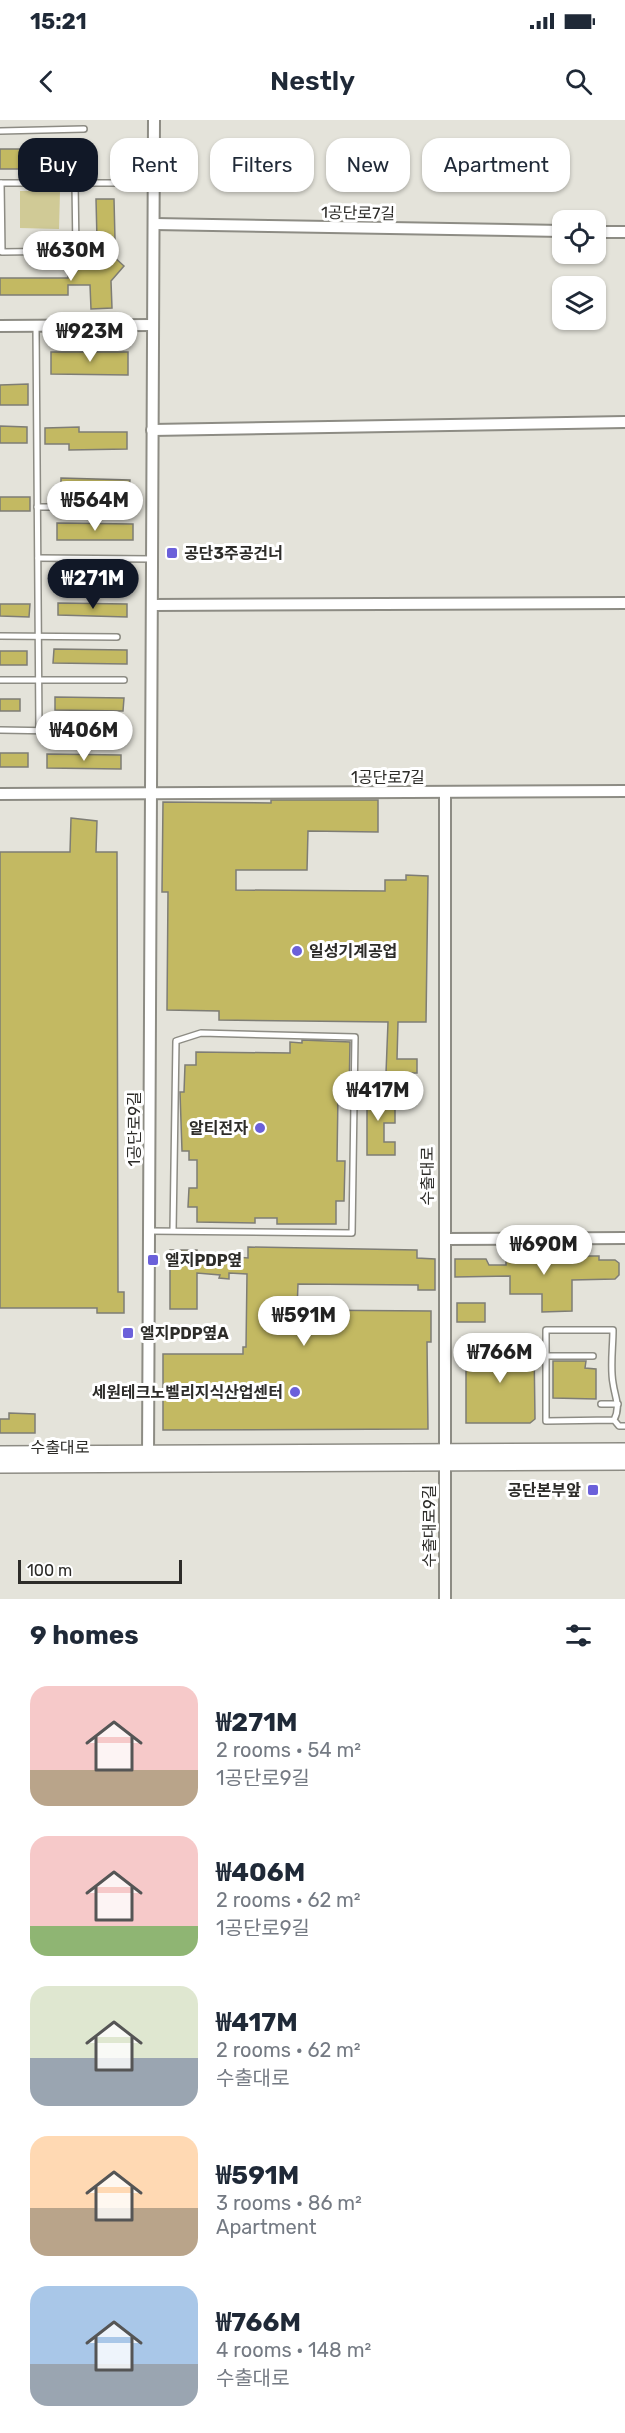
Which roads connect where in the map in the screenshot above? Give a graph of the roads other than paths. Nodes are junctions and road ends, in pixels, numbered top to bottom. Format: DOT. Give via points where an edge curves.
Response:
graph roads {
  1 [pos="154,120"];
  2 [pos="84,129"];
  3 [pos="0,131"];
  4 [pos="154,138"];
  5 [pos="0,183"];
  6 [pos="18,183"];
  7 [pos="75,192"];
  8 [pos="154,192"];
  9 [pos="154,224"];
  10 [pos="552,231"];
  11 [pos="606,232"];
  12 [pos="625,232"];
  13 [pos="153,325"];
  14 [pos="0,326"];
  15 [pos="36,326"];
  16 [pos="625,422"];
  17 [pos="152,430"];
  18 [pos="37,507"];
  19 [pos="117,507"];
  20 [pos="38,558"];
  21 [pos="152,559"];
  22 [pos="625,603"];
  23 [pos="152,605"];
  24 [pos="0,636"];
  25 [pos="38,637"];
  26 [pos="117,637"];
  27 [pos="0,680"];
  28 [pos="39,680"];
  29 [pos="124,680"];
  30 [pos="0,730"];
  31 [pos="39,731"];
  32 [pos="115,732"];
  33 [pos="625,791"];
  34 [pos="445,792"];
  35 [pos="151,793"];
  36 [pos="0,794"];
  37 [pos="149,1231"];
  38 [pos="173,1231"];
  39 [pos="625,1238"];
  40 [pos="445,1239"];
  41 [pos="546,1356"];
  42 [pos="593,1356"];
  43 [pos="601,1404"];
  44 [pos="618,1404"];
  45 [pos="614,1420"];
  46 [pos="625,1426"];
  47 [pos="625,1451"];
  48 [pos="0,1454"];
  49 [pos="444,1457"];
  50 [pos="148,1459"];
  51 [pos="625,1461"];
  52 [pos="0,1465"];
  53 [pos="445,1599"];
  1 -- 4 [label="street, 1공단로9길"];
  2 -- 3 [label="lane"];
  5 -- 6 [label="lane"];
  5 -- 7 [label="lane" via="2,252 76,251"];
  8 -- 9 [label="street, 1공단로9길"];
  9 -- 10 [label="street, 1공단로7길"];
  9 -- 13 [label="street, 1공단로9길"];
  11 -- 12 [label="street"];
  13 -- 15 [label="street"];
  13 -- 17 [label="street, 1공단로9길"];
  14 -- 15 [label="street"];
  15 -- 18 [label="lane"];
  16 -- 17 [label="street"];
  17 -- 21 [label="street, 1공단로9길"];
  18 -- 19 [label="lane"];
  18 -- 20 [label="lane"];
  20 -- 21 [label="lane"];
  20 -- 25 [label="lane"];
  21 -- 23 [label="street, 1공단로9길"];
  22 -- 23 [label="street"];
  23 -- 35 [label="street, 1공단로9길"];
  24 -- 25 [label="lane"];
  25 -- 26 [label="lane"];
  25 -- 28 [label="lane"];
  27 -- 28 [label="lane"];
  28 -- 29 [label="lane"];
  28 -- 31 [label="lane"];
  30 -- 31 [label="lane"];
  31 -- 32 [label="lane"];
  33 -- 34 [label="street, 1공단로7길"];
  34 -- 35 [label="street, 1공단로7길"];
  34 -- 40 [label="street, 수출대로"];
  35 -- 36 [label="street"];
  35 -- 37 [label="street, 1공단로9길"];
  37 -- 38 [label="lane"];
  37 -- 50 [label="street, 1공단로9길"];
  38 -- 38 [label="lane" via="352,1233 355,1037 201,1033 176,1041"];
  39 -- 40 [label="street"];
  40 -- 49 [label="street, 수출대로"];
  41 -- 42 [label="lane"];
  41 -- 44 [label="lane" via="546,1330 613,1330 613,1385"];
  41 -- 45 [label="lane" via="546,1421"];
  43 -- 44 [label="lane"];
  44 -- 45 [label="lane"];
  45 -- 46 [label="lane"];
  47 -- 49 [label="main road, 수출대로"];
  48 -- 50 [label="main road, 수출대로"];
  49 -- 50 [label="main road, 수출대로"];
  49 -- 51 [label="main road, 수출대로"];
  49 -- 53 [label="street, 수출대로9길"];
  50 -- 52 [label="main road, 수출대로"];
}
